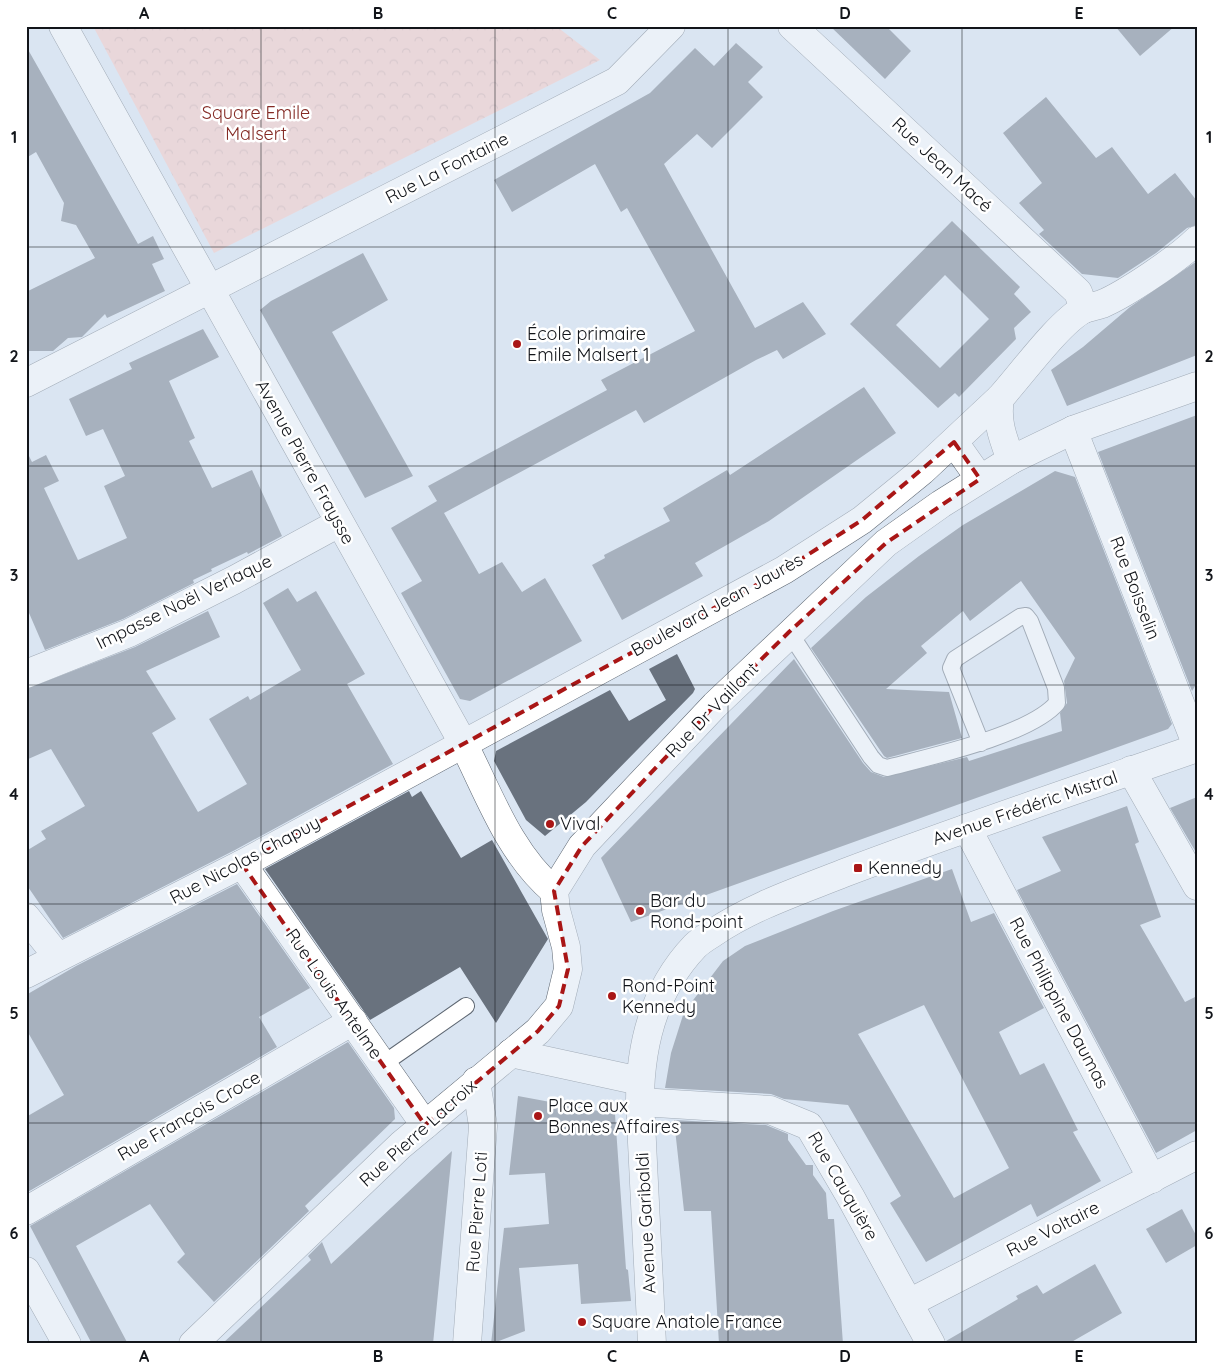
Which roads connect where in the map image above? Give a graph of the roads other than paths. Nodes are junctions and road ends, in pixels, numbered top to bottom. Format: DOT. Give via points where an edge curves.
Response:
graph roads {
  1 [pos="64,26"];
  2 [pos="672,26"];
  3 [pos="792,26"];
  4 [pos="1197,240"];
  5 [pos="209,290"];
  6 [pos="1084,309"];
  7 [pos="26,383"];
  8 [pos="1197,386"];
  9 [pos="1000,398"];
  10 [pos="1074,430"];
  11 [pos="954,442"];
  12 [pos="1011,460"];
  13 [pos="980,479"];
  14 [pos="339,523"];
  15 [pos="789,632"];
  16 [pos="26,674"];
  17 [pos="463,743"];
  18 [pos="981,743"];
  19 [pos="1197,747"];
  20 [pos="1132,770"];
  21 [pos="967,828"];
  22 [pos="242,864"];
  23 [pos="1197,886"];
  24 [pos="554,891"];
  25 [pos="26,918"];
  26 [pos="58,957"];
  27 [pos="26,974"];
  28 [pos="466,1006"];
  29 [pos="353,1020"];
  30 [pos="511,1053"];
  31 [pos="383,1064"];
  32 [pos="476,1081"];
  33 [pos="640,1092"];
  34 [pos="425,1125"];
  35 [pos="1197,1155"];
  36 [pos="1152,1179"];
  37 [pos="26,1211"];
  38 [pos="26,1271"];
  39 [pos="909,1303"];
  40 [pos="67,1344"];
  41 [pos="193,1344"];
  42 [pos="467,1344"];
  43 [pos="652,1344"];
  44 [pos="931,1344"];
  1 -- 5 [label="street, Avenue Pierre Fraysse"];
  2 -- 5 [label="street, Rue La Fontaine" via="617,81"];
  3 -- 6 [label="street, Rue Jean Macé" via="1078,292"];
  4 -- 6 [label="street, Boulevard Jean Jaurès" via="1120,294"];
  5 -- 7 [label="street, Rue La Fontaine"];
  5 -- 14 [label="street, Avenue Pierre Fraysse"];
  6 -- 9 [label="street, Boulevard Jean Jaurès" via="1067,321"];
  8 -- 10 [label="street"];
  9 -- 11 [label="street, Boulevard Jean Jaurès"];
  9 -- 12 [label="street" via="999,428"];
  10 -- 12 [label="street"];
  10 -- 19 [label="street, Rue Boisselin"];
  11 -- 13 [label="street"];
  11 -- 17 [label="street, Boulevard Jean Jaurès" via="862,520 784,570"];
  12 -- 13 [label="street"];
  13 -- 15 [label="street, Rue Dr Vaillant" via="886,543"];
  14 -- 16 [label="street, Impasse Noël Verlaque" via="129,633"];
  14 -- 17 [label="street, Avenue Pierre Fraysse"];
  15 -- 18 [label="lane" via="878,765 887,768"];
  15 -- 24 [label="street, Rue Dr Vaillant" via="715,704 582,846"];
  17 -- 22 [label="street, Rue Nicolas Chapuy"];
  17 -- 24 [label="street, Avenue Pierre Fraysse" via="517,852 535,875"];
  18 -- 18 [label="lane" via="1048,713 1057,703 1056,688 1026,616 955,659 951,668"];
  19 -- 20 [label="street, Avenue Frédéric Mistral"];
  20 -- 21 [label="street, Avenue Frédéric Mistral"];
  20 -- 23 [label="street"];
  21 -- 33 [label="street, Avenue Frédéric Mistral" via="769,902 731,921 696,945 675,971 656,1005 646,1034"];
  21 -- 36 [label="street, Rue Philippine Daumas"];
  22 -- 26 [label="street, Rue Nicolas Chapuy"];
  22 -- 29 [label="street, Rue Louis Antelme"];
  24 -- 30 [label="street, Rue Pierre Lacroix" via="566,946 566,986 559,1006 538,1031"];
  25 -- 26 [label="street"];
  26 -- 27 [label="street, Rue Nicolas Chapuy"];
  28 -- 31 [label="lane"];
  29 -- 31 [label="street, Rue Louis Antelme"];
  29 -- 37 [label="street, Rue François Croce"];
  30 -- 32 [label="street, Rue Pierre Lacroix"];
  30 -- 33 [label="street, Rue Cauquière"];
  31 -- 34 [label="street, Rue Louis Antelme"];
  32 -- 34 [label="street, Rue Pierre Lacroix"];
  32 -- 42 [label="street, Rue Pierre Loti" via="483,1126"];
  33 -- 39 [label="street, Rue Cauquière" via="770,1110 809,1126"];
  33 -- 43 [label="street, Avenue Garibaldi"];
  34 -- 41 [label="street, Rue Pierre Lacroix"];
  35 -- 36 [label="street, Rue Voltaire"];
  36 -- 39 [label="street, Rue Voltaire"];
  38 -- 40 [label="street"];
  39 -- 44 [label="street, Rue Cauquière"];
}
